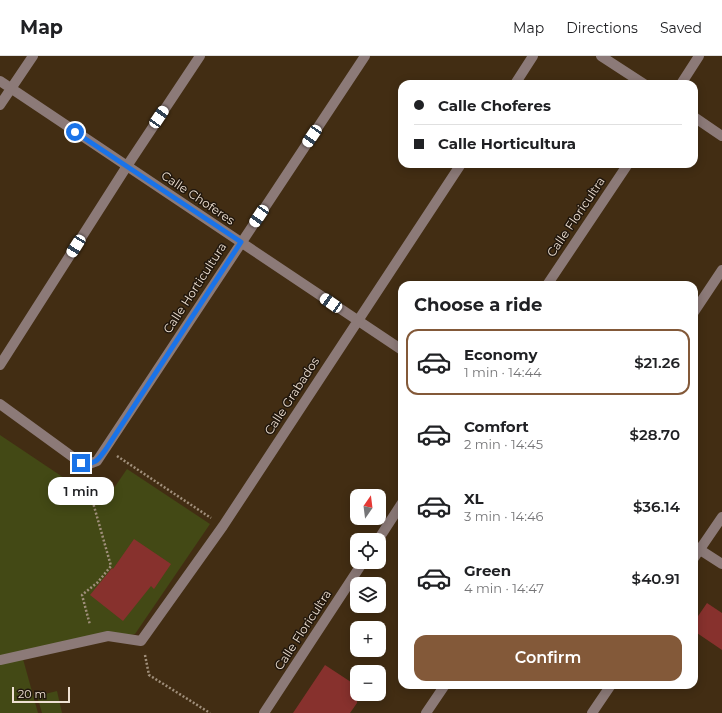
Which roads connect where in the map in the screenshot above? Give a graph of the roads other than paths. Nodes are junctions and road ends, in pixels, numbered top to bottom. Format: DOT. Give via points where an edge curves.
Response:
graph roads {
  1 [pos="32,56"];
  2 [pos="200,56"];
  3 [pos="365,56"];
  4 [pos="533,56"];
  5 [pos="601,56"];
  6 [pos="699,56"];
  7 [pos="517,80"];
  8 [pos="638,80"];
  9 [pos="684,80"];
  10 [pos="0,81"];
  11 [pos="11,88"];
  12 [pos="0,105"];
  13 [pos="698,120"];
  14 [pos="722,136"];
  15 [pos="127,166"];
  16 [pos="458,168"];
  17 [pos="625,168"];
  18 [pos="241,242"];
  19 [pos="722,270"];
  20 [pos="550,281"];
  21 [pos="698,306"];
  22 [pos="357,320"];
  23 [pos="398,347"];
  24 [pos="0,365"];
  25 [pos="0,404"];
  26 [pos="398,509"];
  27 [pos="722,517"];
  28 [pos="383,533"];
  29 [pos="698,547"];
  30 [pos="698,549"];
  31 [pos="722,564"];
  32 [pos="358,569"];
  33 [pos="0,660"];
  34 [pos="442,689"];
  35 [pos="608,689"];
  36 [pos="264,713"];
  37 [pos="426,713"];
  38 [pos="592,713"];
  1 -- 11 [label="street"];
  2 -- 15 [label="street"];
  3 -- 18 [label="street, Calle Horticultura"];
  4 -- 7 [label="street"];
  5 -- 8 [label="street"];
  6 -- 9 [label="street"];
  10 -- 11 [label="street, Calle Choferes"];
  11 -- 12 [label="street"];
  11 -- 15 [label="street, Calle Choferes"];
  13 -- 14 [label="street"];
  15 -- 18 [label="street, Calle Choferes"];
  15 -- 24 [label="street"];
  16 -- 22 [label="street, Calle Grabados"];
  17 -- 20 [label="street, Calle Floricultra"];
  18 -- 22 [label="street, Calle Choferes"];
  18 -- 25 [label="street, Calle Horticultura" via="97,461 81,463"];
  19 -- 21 [label="street"];
  22 -- 23 [label="street, Calle Choferes"];
  22 -- 33 [label="street, Calle Grabados" via="223,526 141,641 108,636"];
  26 -- 28 [label="street"];
  27 -- 29 [label="street"];
  30 -- 31 [label="street"];
  32 -- 36 [label="street, Calle Floricultra"];
  34 -- 37 [label="street"];
  35 -- 38 [label="street"];
}
